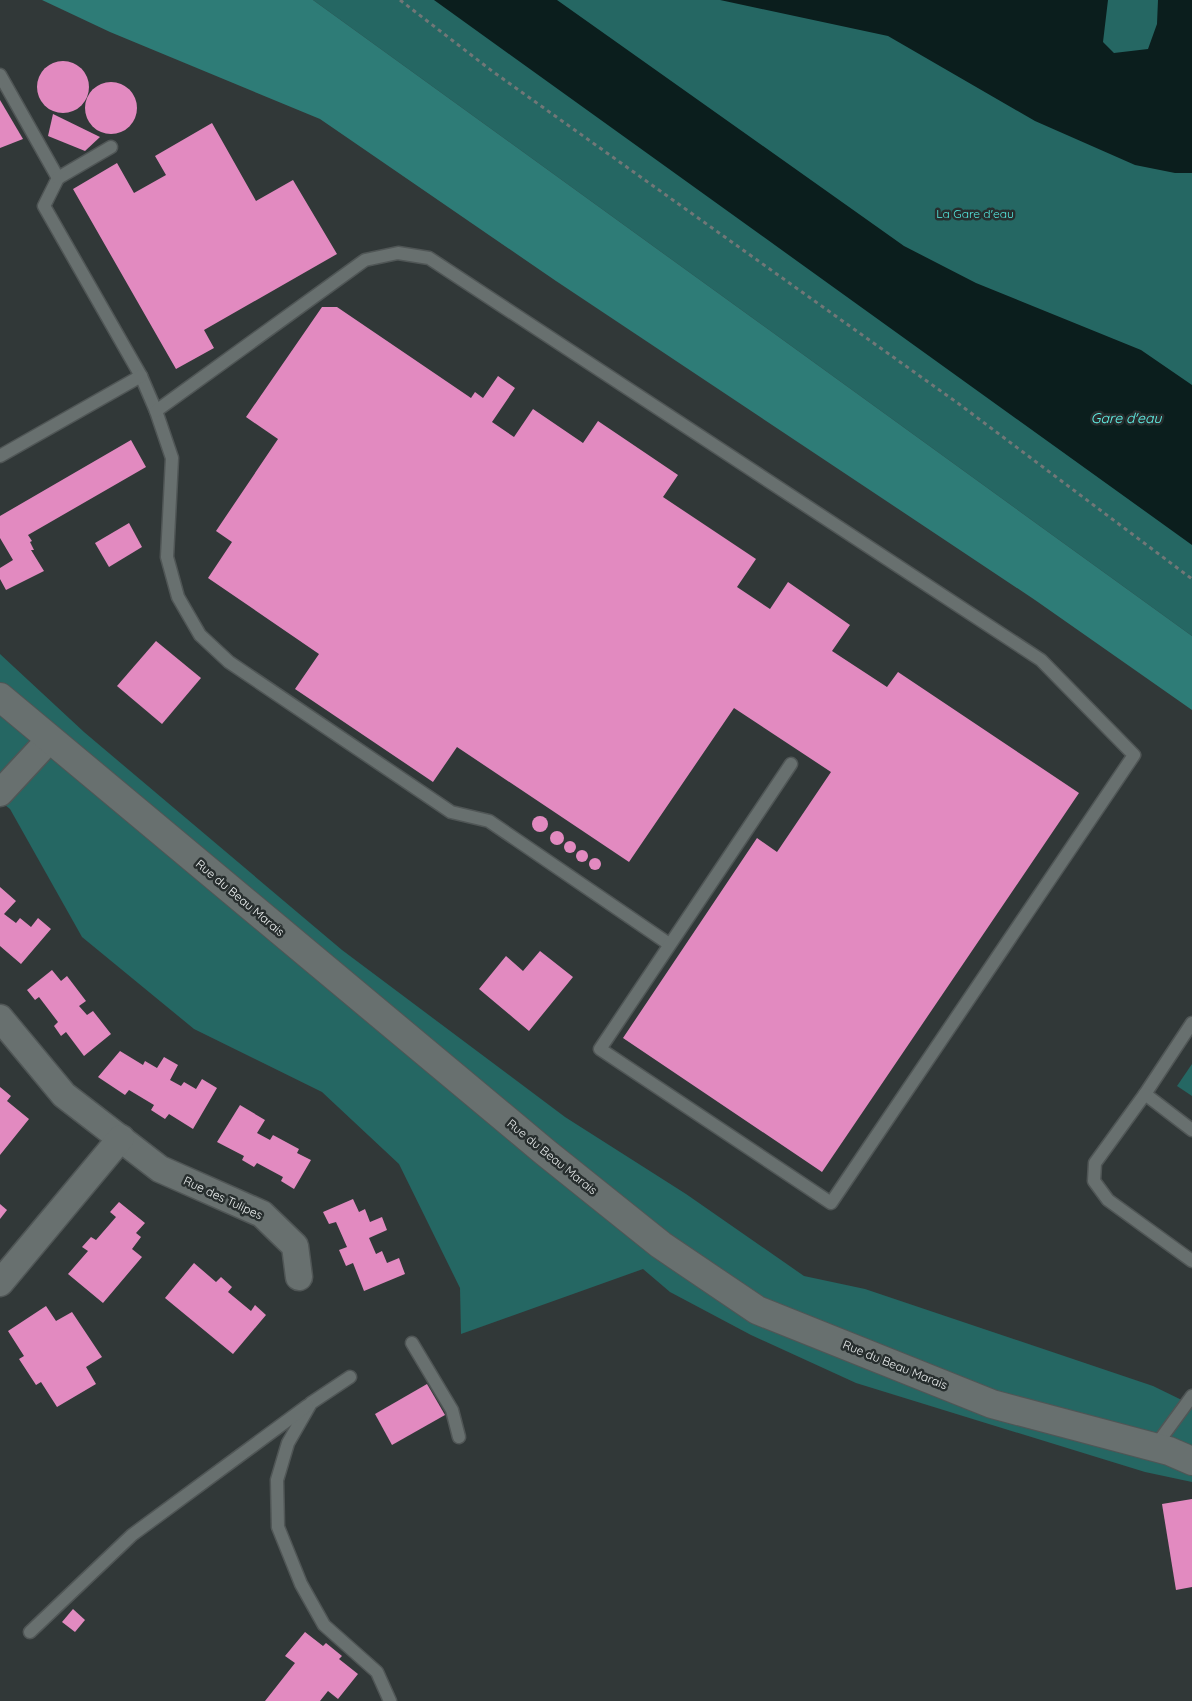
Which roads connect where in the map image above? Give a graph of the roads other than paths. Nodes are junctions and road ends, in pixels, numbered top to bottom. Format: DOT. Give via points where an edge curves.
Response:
graph roads {
  1 [pos="0,75"];
  2 [pos="111,147"];
  3 [pos="58,178"];
  4 [pos="141,376"];
  5 [pos="156,411"];
  6 [pos="0,456"];
  7 [pos="0,697"];
  8 [pos="50,739"];
  9 [pos="791,764"];
  10 [pos="0,793"];
  11 [pos="669,944"];
  12 [pos="0,1018"];
  13 [pos="1192,1023"];
  14 [pos="1145,1094"];
  15 [pos="1192,1130"];
  16 [pos="121,1138"];
  17 [pos="1192,1261"];
  18 [pos="299,1277"];
  19 [pos="0,1284"];
  20 [pos="412,1343"];
  21 [pos="350,1376"];
  22 [pos="1192,1396"];
  23 [pos="311,1404"];
  24 [pos="459,1437"];
  25 [pos="1154,1448"];
  26 [pos="1192,1460"];
  27 [pos="30,1632"];
  28 [pos="390,1701"];
  1 -- 3 [label="lane"];
  2 -- 3 [label="lane"];
  3 -- 4 [label="lane" via="44,206"];
  4 -- 5 [label="lane"];
  4 -- 6 [label="lane"];
  5 -- 11 [label="lane" via="172,458 167,557 178,597 200,635 229,662 451,812 488,821"];
  5 -- 11 [label="lane" via="365,260 398,253 429,258 1041,660 1134,754 831,1203 600,1049"];
  7 -- 8 [label="street, Rue du Beau Marais"];
  8 -- 10 [label="street"];
  8 -- 25 [label="street, Rue du Beau Marais" via="545,1152 661,1245 757,1310 992,1404"];
  9 -- 11 [label="lane"];
  12 -- 16 [label="street, Rue des Tulipes" via="64,1095"];
  13 -- 14 [label="lane"];
  14 -- 15 [label="lane"];
  14 -- 17 [label="lane" via="1095,1163 1094,1180 1108,1200"];
  16 -- 18 [label="street, Rue des Tulipes" via="160,1169 262,1214 295,1246"];
  16 -- 19 [label="street"];
  20 -- 24 [label="lane" via="452,1410"];
  21 -- 23 [label="lane"];
  22 -- 25 [label="lane"];
  23 -- 27 [label="lane" via="132,1534"];
  23 -- 28 [label="lane" via="288,1443 277,1480 278,1527 324,1625 377,1672"];
  25 -- 26 [label="street, Rue du Beau Marais"];
}
